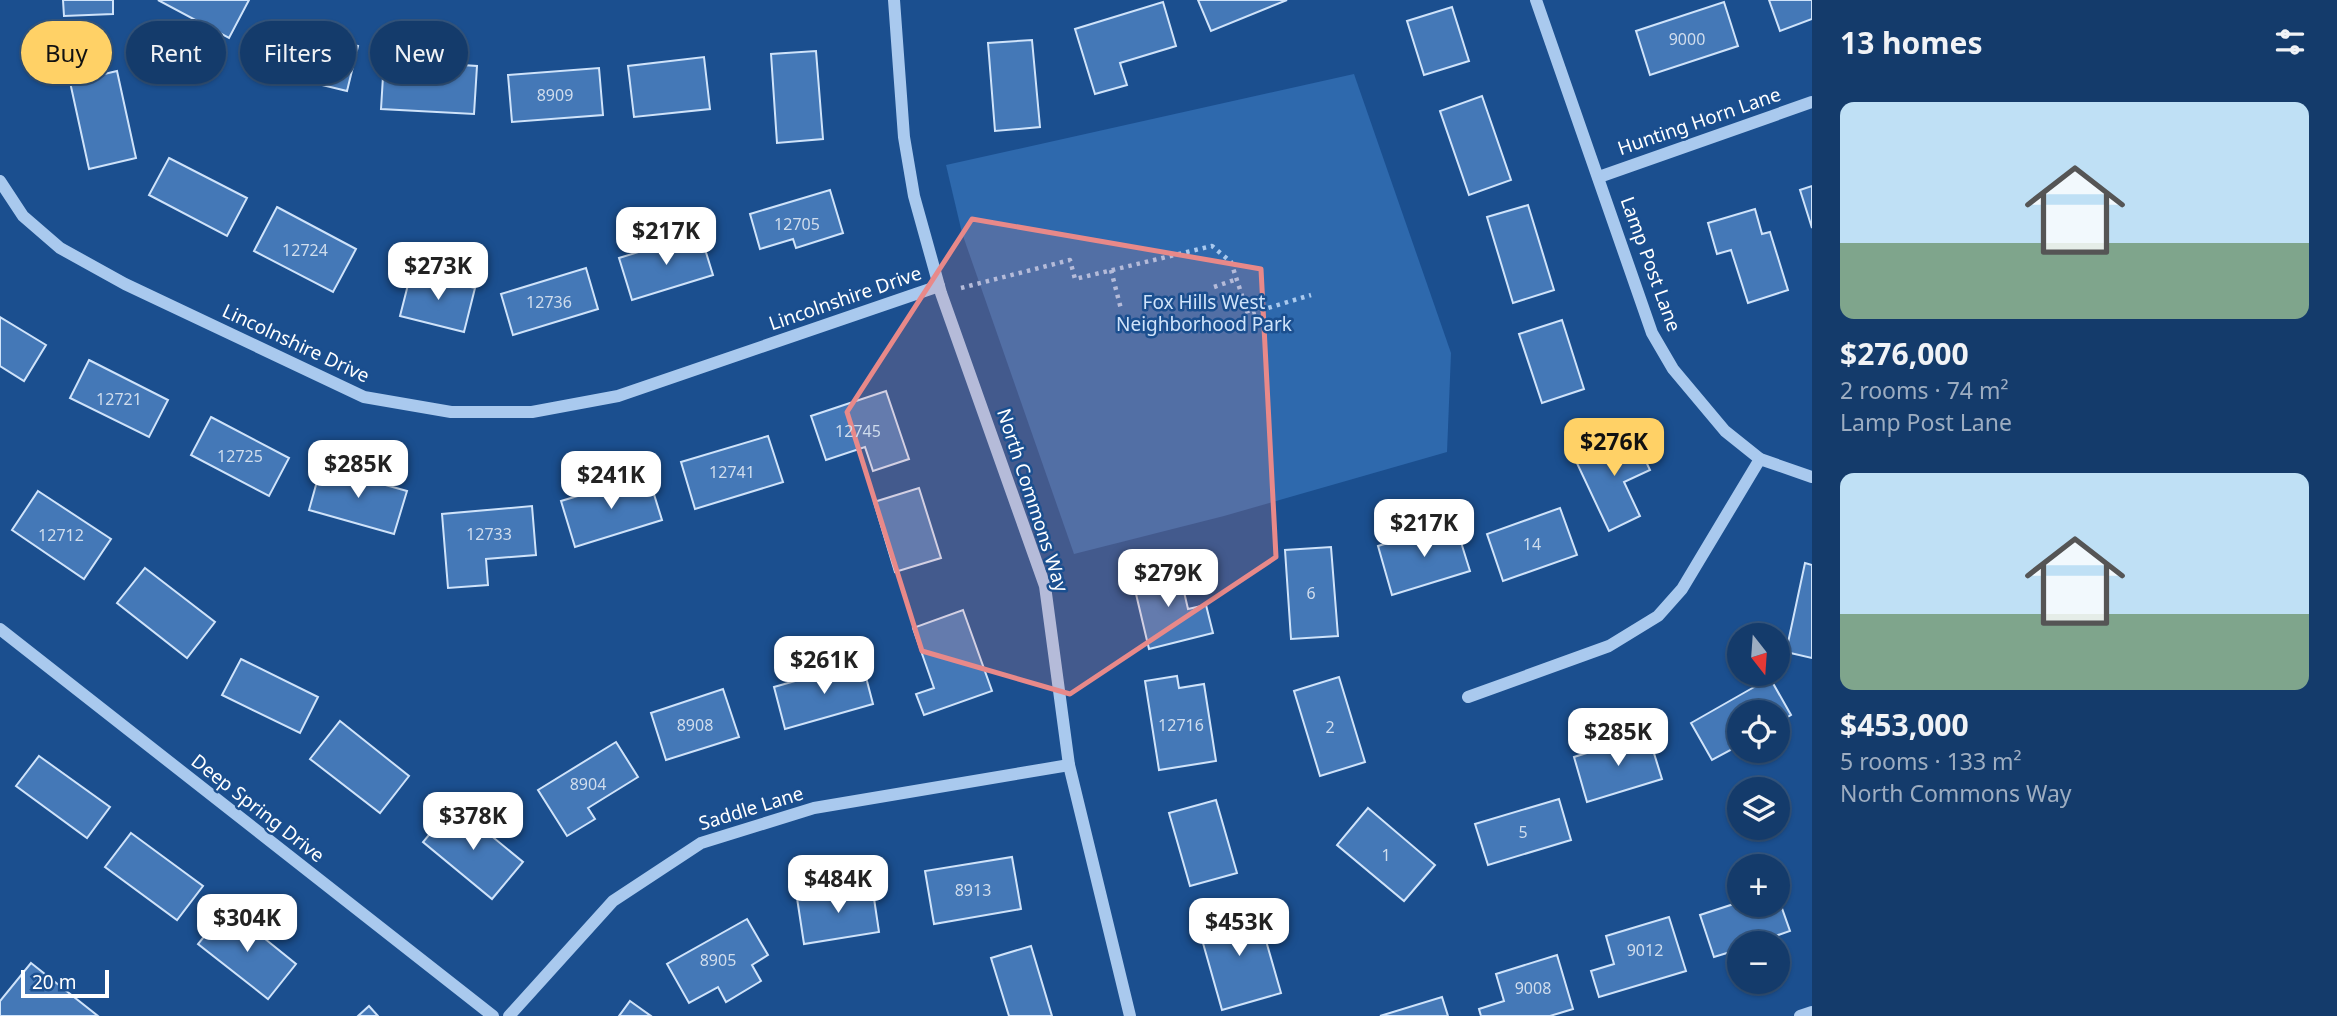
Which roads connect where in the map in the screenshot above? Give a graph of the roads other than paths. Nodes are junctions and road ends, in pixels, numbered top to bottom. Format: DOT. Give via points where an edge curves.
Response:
graph roads {
  1 [pos="894,0"];
  2 [pos="1536,0"];
  3 [pos="1812,102"];
  4 [pos="1599,177"];
  5 [pos="0,181"];
  6 [pos="940,290"];
  7 [pos="1760,459"];
  8 [pos="1812,477"];
  9 [pos="0,629"];
  10 [pos="1468,697"];
  11 [pos="1069,765"];
  12 [pos="1812,1012"];
  13 [pos="493,1016"];
  14 [pos="509,1016"];
  15 [pos="1130,1016"];
  16 [pos="1800,1016"];
  1 -- 6 [label="street, North Commons Way" via="904,137 914,196"];
  2 -- 4 [label="street, Lamp Post Lane"];
  3 -- 4 [label="street, Hunting Horn Lane"];
  4 -- 7 [label="street, Lamp Post Lane" via="1653,333 1673,369 1725,431"];
  5 -- 6 [label="street, Lincolnshire Drive" via="23,216 60,248 125,284 364,397 451,412 532,412 618,396"];
  6 -- 11 [label="street, North Commons Way" via="1045,586"];
  7 -- 8 [label="street, Lamp Post Lane"];
  7 -- 10 [label="street" via="1682,589 1658,616 1609,646"];
  9 -- 13 [label="street, Deep Spring Drive"];
  11 -- 14 [label="street, Saddle Lane" via="814,808 701,843 613,901"];
  11 -- 15 [label="street, North Commons Way"];
  12 -- 16 [label="street"];
}
